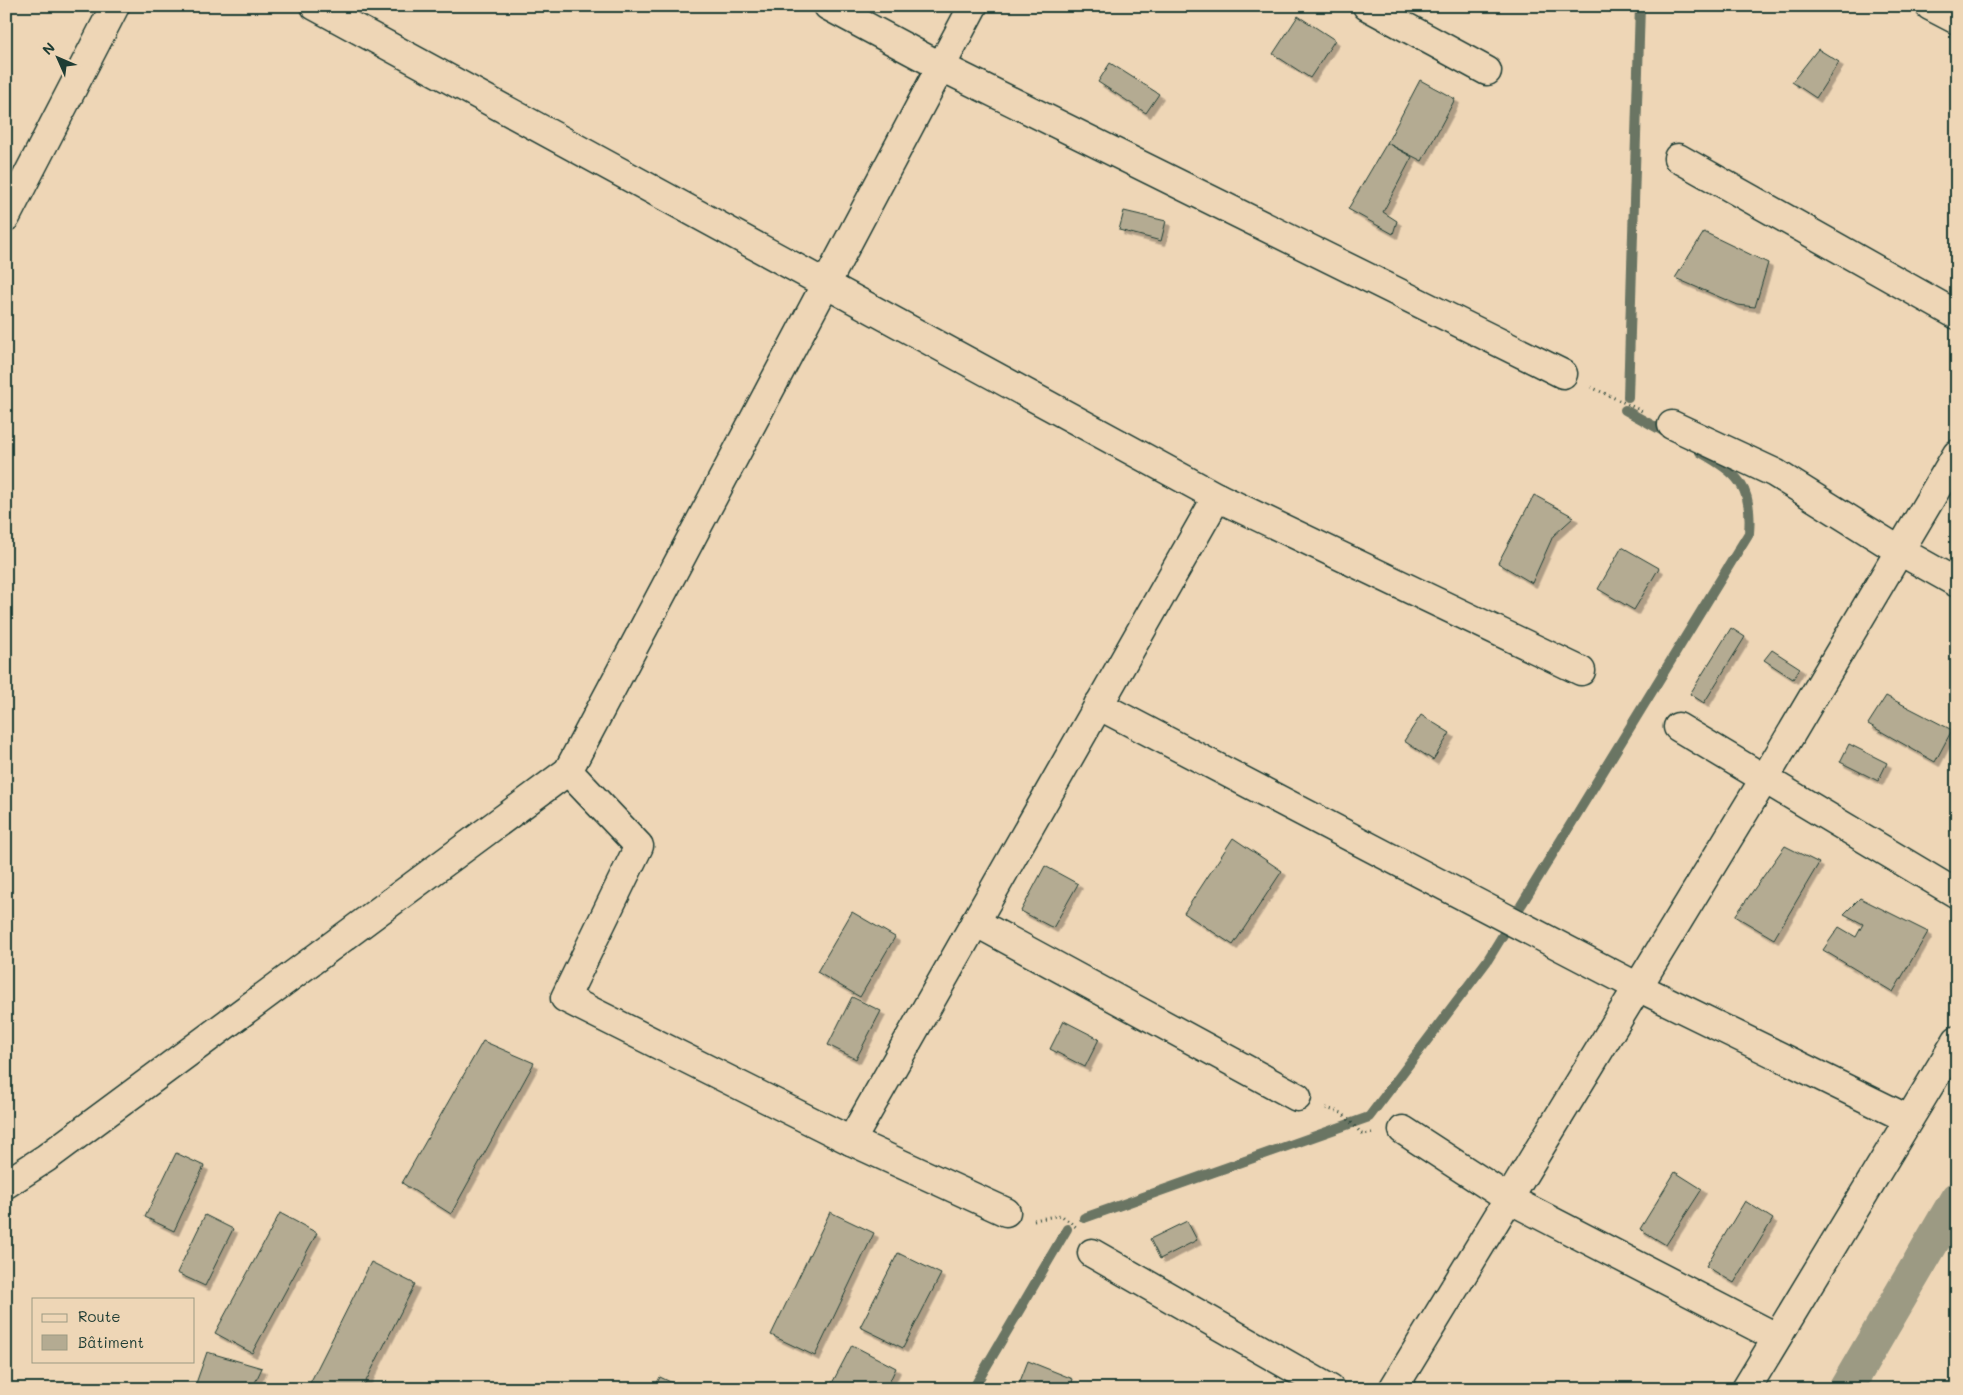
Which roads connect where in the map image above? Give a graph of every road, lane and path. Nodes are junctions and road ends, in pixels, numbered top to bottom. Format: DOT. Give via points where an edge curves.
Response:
graph roads {
  1 [pos="116,6"];
  2 [pos="315,6"];
  3 [pos="828,6"];
  4 [pos="973,6"];
  5 [pos="1366,6"];
  6 [pos="1930,6"];
  7 [pos="1957,20"];
  8 [pos="940,66"];
  9 [pos="1487,72"];
  10 [pos="1678,158"];
  11 [pos="6,217"];
  12 [pos="826,285"];
  13 [pos="1957,315"];
  14 [pos="1563,374"];
  15 [pos="1672,425"];
  16 [pos="1957,454"];
  17 [pos="1217,496"];
  18 [pos="1900,551"];
  19 [pos="1957,583"];
  20 [pos="1582,671"];
  21 [pos="1098,705"];
  22 [pos="1678,727"];
  23 [pos="568,771"];
  24 [pos="1765,778"];
  25 [pos="1957,894"];
  26 [pos="975,922"];
  27 [pos="1638,986"];
  28 [pos="1957,1040"];
  29 [pos="1297,1097"];
  30 [pos="1342,1113"];
  31 [pos="1908,1119"];
  32 [pos="1403,1130"];
  33 [pos="1362,1134"];
  34 [pos="851,1141"];
  35 [pos="6,1184"];
  36 [pos="1508,1199"];
  37 [pos="1006,1212"];
  38 [pos="1092,1253"];
  39 [pos="1776,1337"];
  40 [pos="1330,1389"];
  41 [pos="1393,1389"];
  42 [pos="1746,1389"];
  1 -- 11 [label="street"];
  2 -- 12 [label="street"];
  3 -- 8 [label="street"];
  4 -- 8 [label="street"];
  5 -- 9 [label="street"];
  6 -- 7 [label="street"];
  8 -- 12 [label="street"];
  8 -- 14 [label="street"];
  10 -- 13 [label="street"];
  12 -- 17 [label="street"];
  12 -- 23 [label="street"];
  14 -- 15 [label="path"];
  15 -- 18 [label="street" via="1775,473"];
  16 -- 18 [label="street"];
  17 -- 20 [label="street"];
  17 -- 21 [label="street"];
  18 -- 19 [label="street"];
  18 -- 24 [label="street"];
  21 -- 26 [label="street"];
  21 -- 27 [label="street"];
  22 -- 24 [label="street"];
  23 -- 34 [label="street" via="639,846 565,998"];
  23 -- 35 [label="street" via="46,1158"];
  24 -- 25 [label="street"];
  24 -- 27 [label="street"];
  26 -- 29 [label="street"];
  26 -- 34 [label="street"];
  27 -- 31 [label="street"];
  27 -- 36 [label="street"];
  28 -- 31 [label="street"];
  30 -- 33 [label="path"];
  31 -- 39 [label="street"];
  32 -- 36 [label="street"];
  34 -- 37 [label="street"];
  36 -- 39 [label="street"];
  36 -- 41 [label="street"];
  37 -- 38 [label="path" via="1033,1220 1060,1215 1081,1231"];
  38 -- 40 [label="street"];
  39 -- 42 [label="street"];
}
